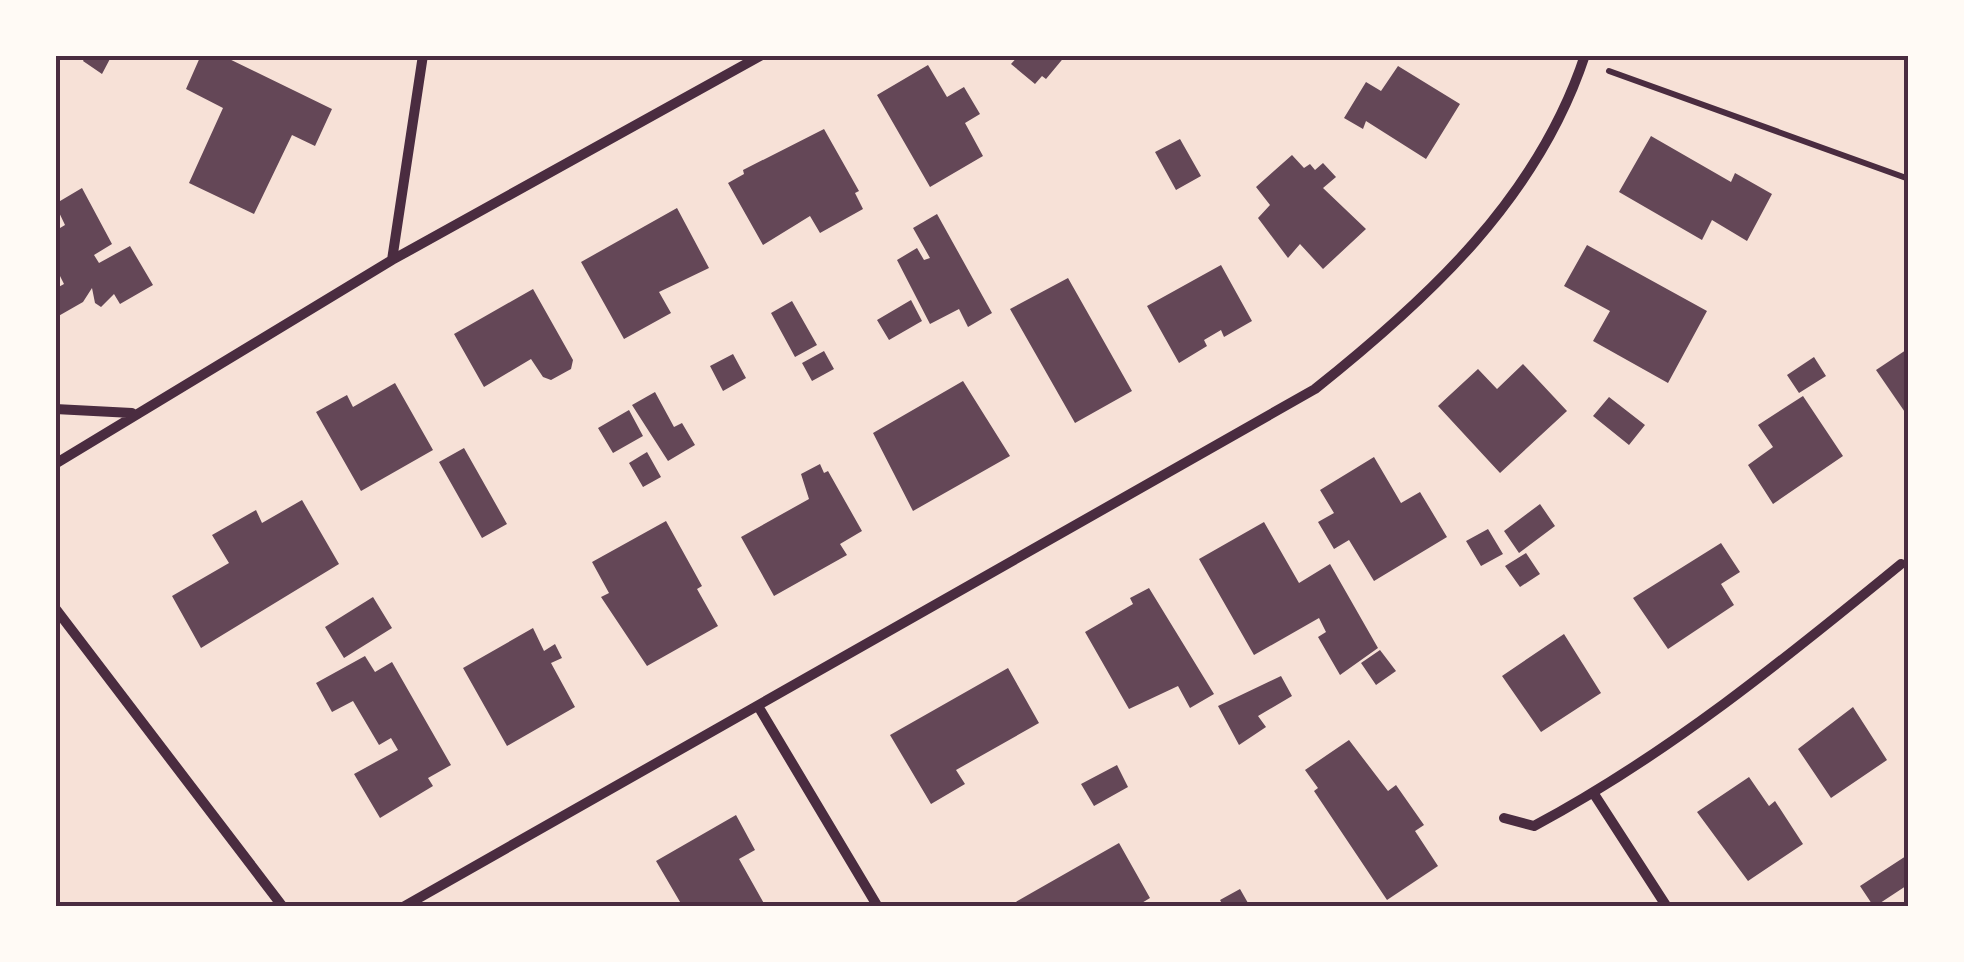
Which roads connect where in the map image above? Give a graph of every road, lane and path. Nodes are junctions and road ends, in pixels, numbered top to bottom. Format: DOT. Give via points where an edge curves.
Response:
graph roads {
  1 [pos="423,55"];
  2 [pos="762,55"];
  3 [pos="1584,58"];
  4 [pos="1909,178"];
  5 [pos="392,260"];
  6 [pos="55,408"];
  7 [pos="133,413"];
  8 [pos="55,464"];
  9 [pos="1901,564"];
  10 [pos="55,608"];
  11 [pos="758,706"];
  12 [pos="1594,794"];
  13 [pos="1504,818"];
  14 [pos="283,907"];
  15 [pos="403,907"];
  16 [pos="878,907"];
  17 [pos="1667,907"];
  1 -- 5 [label="street"];
  2 -- 5 [label="street"];
  3 -- 4 [label="path"];
  3 -- 11 [label="street" via="1542,147 1468,255 1405,318 1314,389"];
  5 -- 7 [label="street"];
  6 -- 7 [label="street"];
  7 -- 8 [label="street"];
  9 -- 12 [label="street" via="1778,665"];
  10 -- 14 [label="street"];
  11 -- 15 [label="street"];
  11 -- 16 [label="street"];
  12 -- 13 [label="street" via="1534,826"];
  12 -- 17 [label="street"];
}
